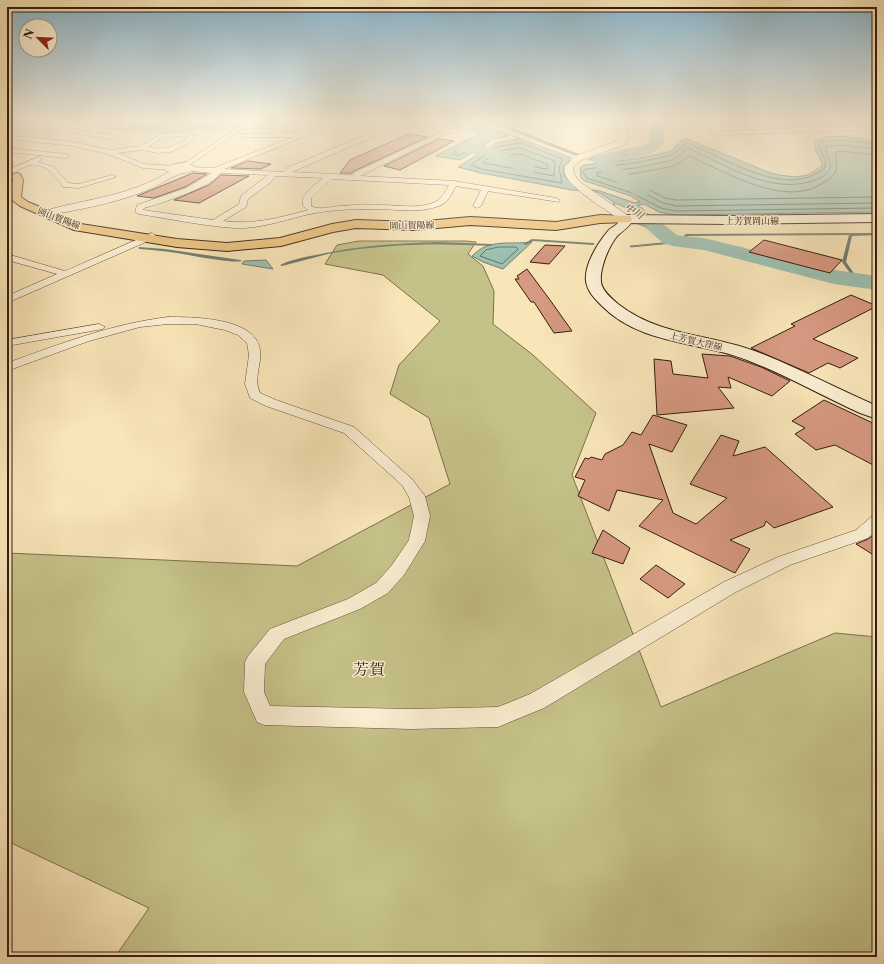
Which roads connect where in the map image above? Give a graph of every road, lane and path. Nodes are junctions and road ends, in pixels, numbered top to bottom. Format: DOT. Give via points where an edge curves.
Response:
graph roads {
  1 [pos="28,165"];
  2 [pos="43,165"];
  3 [pos="141,165"];
  4 [pos="192,165"];
  5 [pos="227,165"];
  6 [pos="302,165"];
  7 [pos="376,165"];
  8 [pos="570,165"];
  9 [pos="189,167"];
  10 [pos="216,170"];
  11 [pos="172,172"];
  12 [pos="272,174"];
  13 [pos="285,174"];
  14 [pos="10,176"];
  15 [pos="328,176"];
  16 [pos="112,177"];
  17 [pos="355,178"];
  18 [pos="454,183"];
  19 [pos="485,190"];
  20 [pos="556,200"];
  21 [pos="477,206"];
  22 [pos="51,212"];
  23 [pos="315,212"];
  24 [pos="877,218"];
  25 [pos="629,219"];
  26 [pos="215,222"];
  27 [pos="149,237"];
  28 [pos="7,257"];
  29 [pos="66,274"];
  30 [pos="7,300"];
  31 [pos="138,325"];
  32 [pos="7,343"];
  33 [pos="7,367"];
  34 [pos="877,413"];
  35 [pos="877,521"];
  1 -- 14 [label="street"];
  2 -- 16 [label="street" via="57,171 66,185 79,186"];
  3 -- 11 [label="street"];
  4 -- 9 [label="street"];
  5 -- 10 [label="street"];
  6 -- 13 [label="street"];
  7 -- 17 [label="street"];
  8 -- 25 [label="street" via="568,171 570,177"];
  9 -- 10 [label="street"];
  9 -- 11 [label="street"];
  10 -- 12 [label="street"];
  10 -- 26 [label="street" via="216,174 198,186 140,207 139,212"];
  11 -- 22 [label="street" via="157,184 83,206"];
  12 -- 13 [label="street"];
  12 -- 26 [label="street" via="244,198 243,205"];
  13 -- 15 [label="street"];
  14 -- 22 [label="main road, 岡山賀陽線" via="18,180 16,198 24,204"];
  15 -- 17 [label="street"];
  15 -- 23 [label="street" via="307,197 308,207"];
  17 -- 18 [label="street"];
  18 -- 19 [label="street"];
  18 -- 23 [label="street" via="444,199 427,207 362,207"];
  19 -- 20 [label="street"];
  19 -- 21 [label="street"];
  22 -- 27 [label="main road, 岡山賀陽線" via="78,227"];
  23 -- 26 [label="street" via="253,225"];
  24 -- 25 [label="main road, 上芳賀岡山線"];
  25 -- 27 [label="main road, 岡山賀陽線" via="600,219 556,226 470,221 415,226 356,224 281,242 227,247"];
  25 -- 34 [label="main road, 上芳賀大窪線" via="613,233 595,269 593,280 607,303 637,324 664,334 742,352"];
  27 -- 29 [label="street"];
  28 -- 29 [label="street"];
  29 -- 30 [label="street"];
  31 -- 32 [label="street" via="120,323"];
  31 -- 33 [label="street" via="86,339"];
  31 -- 35 [label="street" via="192,320 238,330 249,338 255,348 250,383 255,395 349,430 407,482 416,496 422,516 417,541 398,570 382,588 354,604 277,634 255,662 254,692 264,715 411,719 498,717 537,701 730,587 784,561 862,534"];
}
